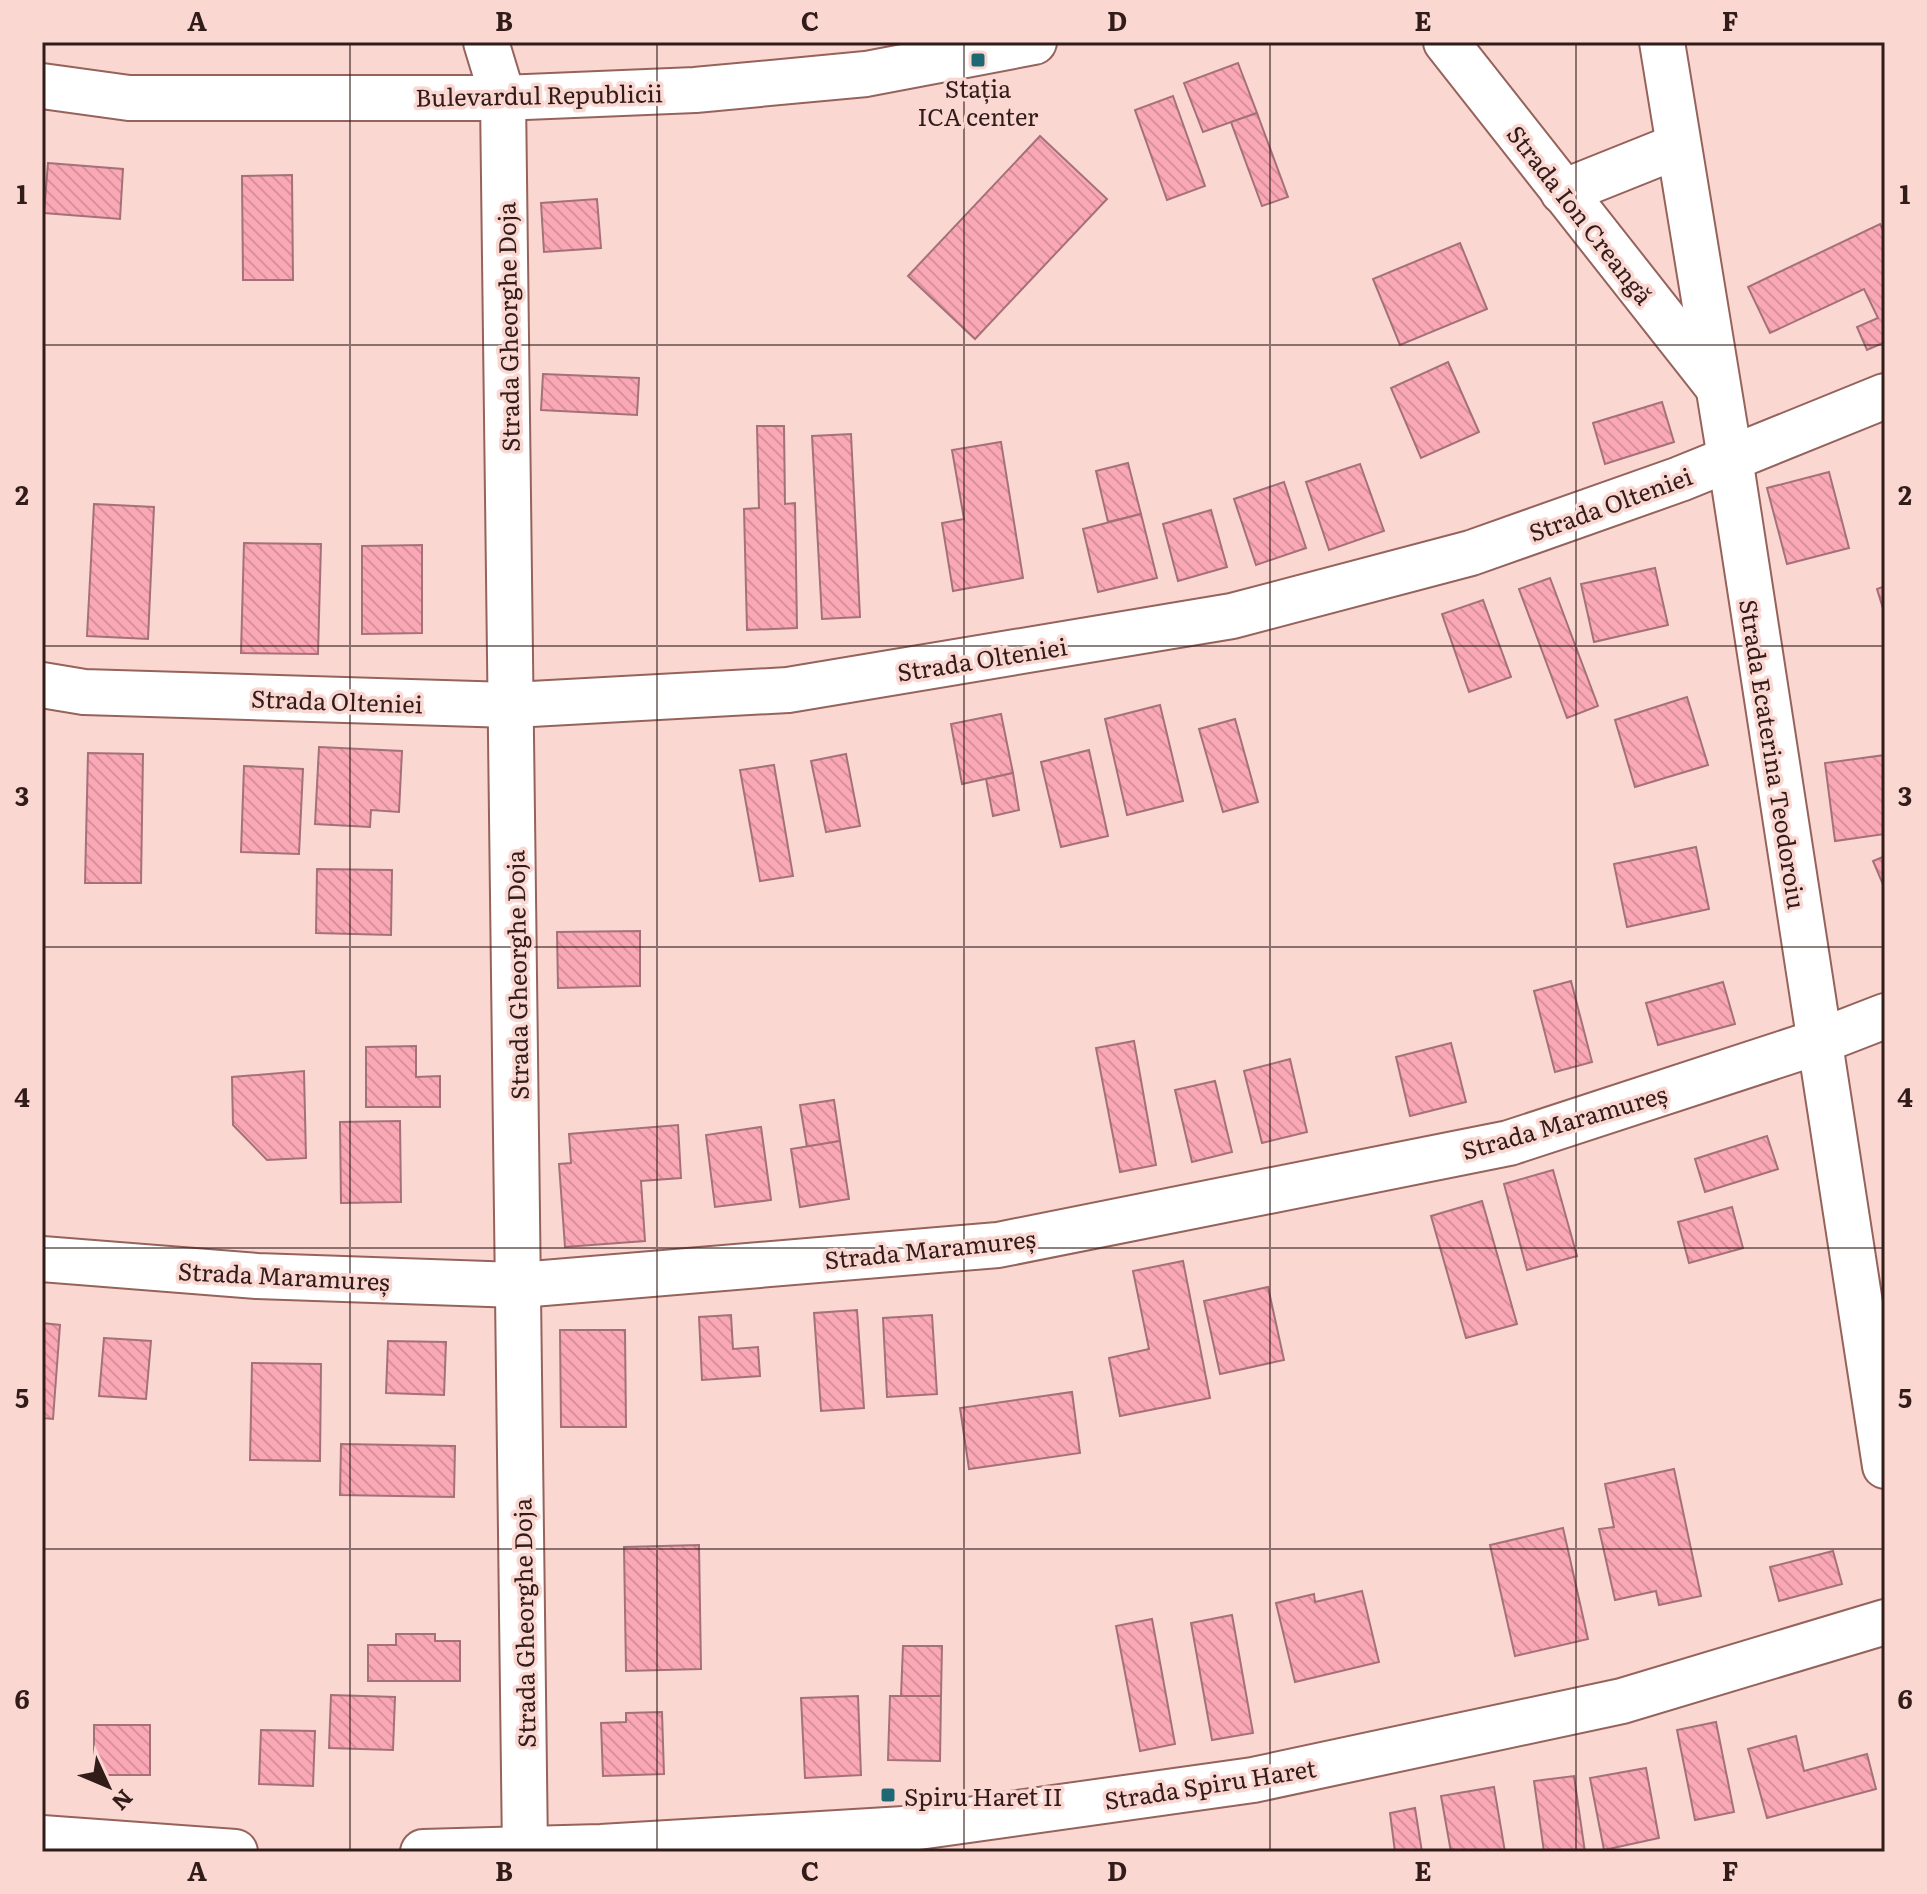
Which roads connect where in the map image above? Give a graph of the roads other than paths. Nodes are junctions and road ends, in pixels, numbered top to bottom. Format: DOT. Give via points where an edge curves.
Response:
graph roads {
  1 [pos="486,42"];
  2 [pos="1034,42"];
  3 [pos="1446,42"];
  4 [pos="1662,42"];
  5 [pos="976,48"];
  6 [pos="42,86"];
  7 [pos="503,98"];
  8 [pos="1678,146"];
  9 [pos="1563,192"];
  10 [pos="1717,386"];
  11 [pos="1885,396"];
  12 [pos="1730,458"];
  13 [pos="42,685"];
  14 [pos="513,705"];
  15 [pos="1885,1016"];
  16 [pos="1818,1042"];
  17 [pos="42,1259"];
  18 [pos="520,1285"];
  19 [pos="1885,1466"];
  20 [pos="1885,1622"];
  21 [pos="42,1838"];
  22 [pos="525,1850"];
  23 [pos="235,1852"];
  24 [pos="423,1852"];
  1 -- 7 [label="street, Strada Gheorghe Doja"];
  2 -- 5 [label="street, Bulevardul Republicii"];
  3 -- 9 [label="street, Strada Ion Creangă"];
  4 -- 8 [label="street, Strada Ecaterina Teodoroiu"];
  5 -- 7 [label="street, Bulevardul Republicii" via="866,74 695,90"];
  6 -- 7 [label="street, Bulevardul Republicii" via="129,98"];
  7 -- 14 [label="street, Strada Gheorghe Doja"];
  8 -- 9 [label="street"];
  8 -- 10 [label="street, Strada Ecaterina Teodoroiu"];
  9 -- 10 [label="street, Strada Ion Creangă"];
  10 -- 12 [label="street, Strada Ecaterina Teodoroiu"];
  11 -- 12 [label="street, Strada Olteniei"];
  12 -- 14 [label="street, Strada Olteniei" via="1471,553 1232,616 788,690"];
  12 -- 16 [label="street, Strada Ecaterina Teodoroiu"];
  13 -- 14 [label="street, Strada Olteniei" via="84,692"];
  14 -- 18 [label="street, Strada Gheorghe Doja"];
  15 -- 16 [label="street, Strada Maramureș"];
  16 -- 18 [label="street, Strada Maramureș" via="1509,1143 998,1245"];
  16 -- 19 [label="street, Strada Ecaterina Teodoroiu"];
  17 -- 18 [label="street, Strada Maramureș" via="257,1276"];
  18 -- 22 [label="street, Strada Gheorghe Doja"];
  20 -- 22 [label="street, Strada Spiru Haret" via="1622,1701 1253,1780 904,1829"];
  21 -- 23 [label="street"];
  22 -- 24 [label="street, Strada Spiru Haret"];
}
